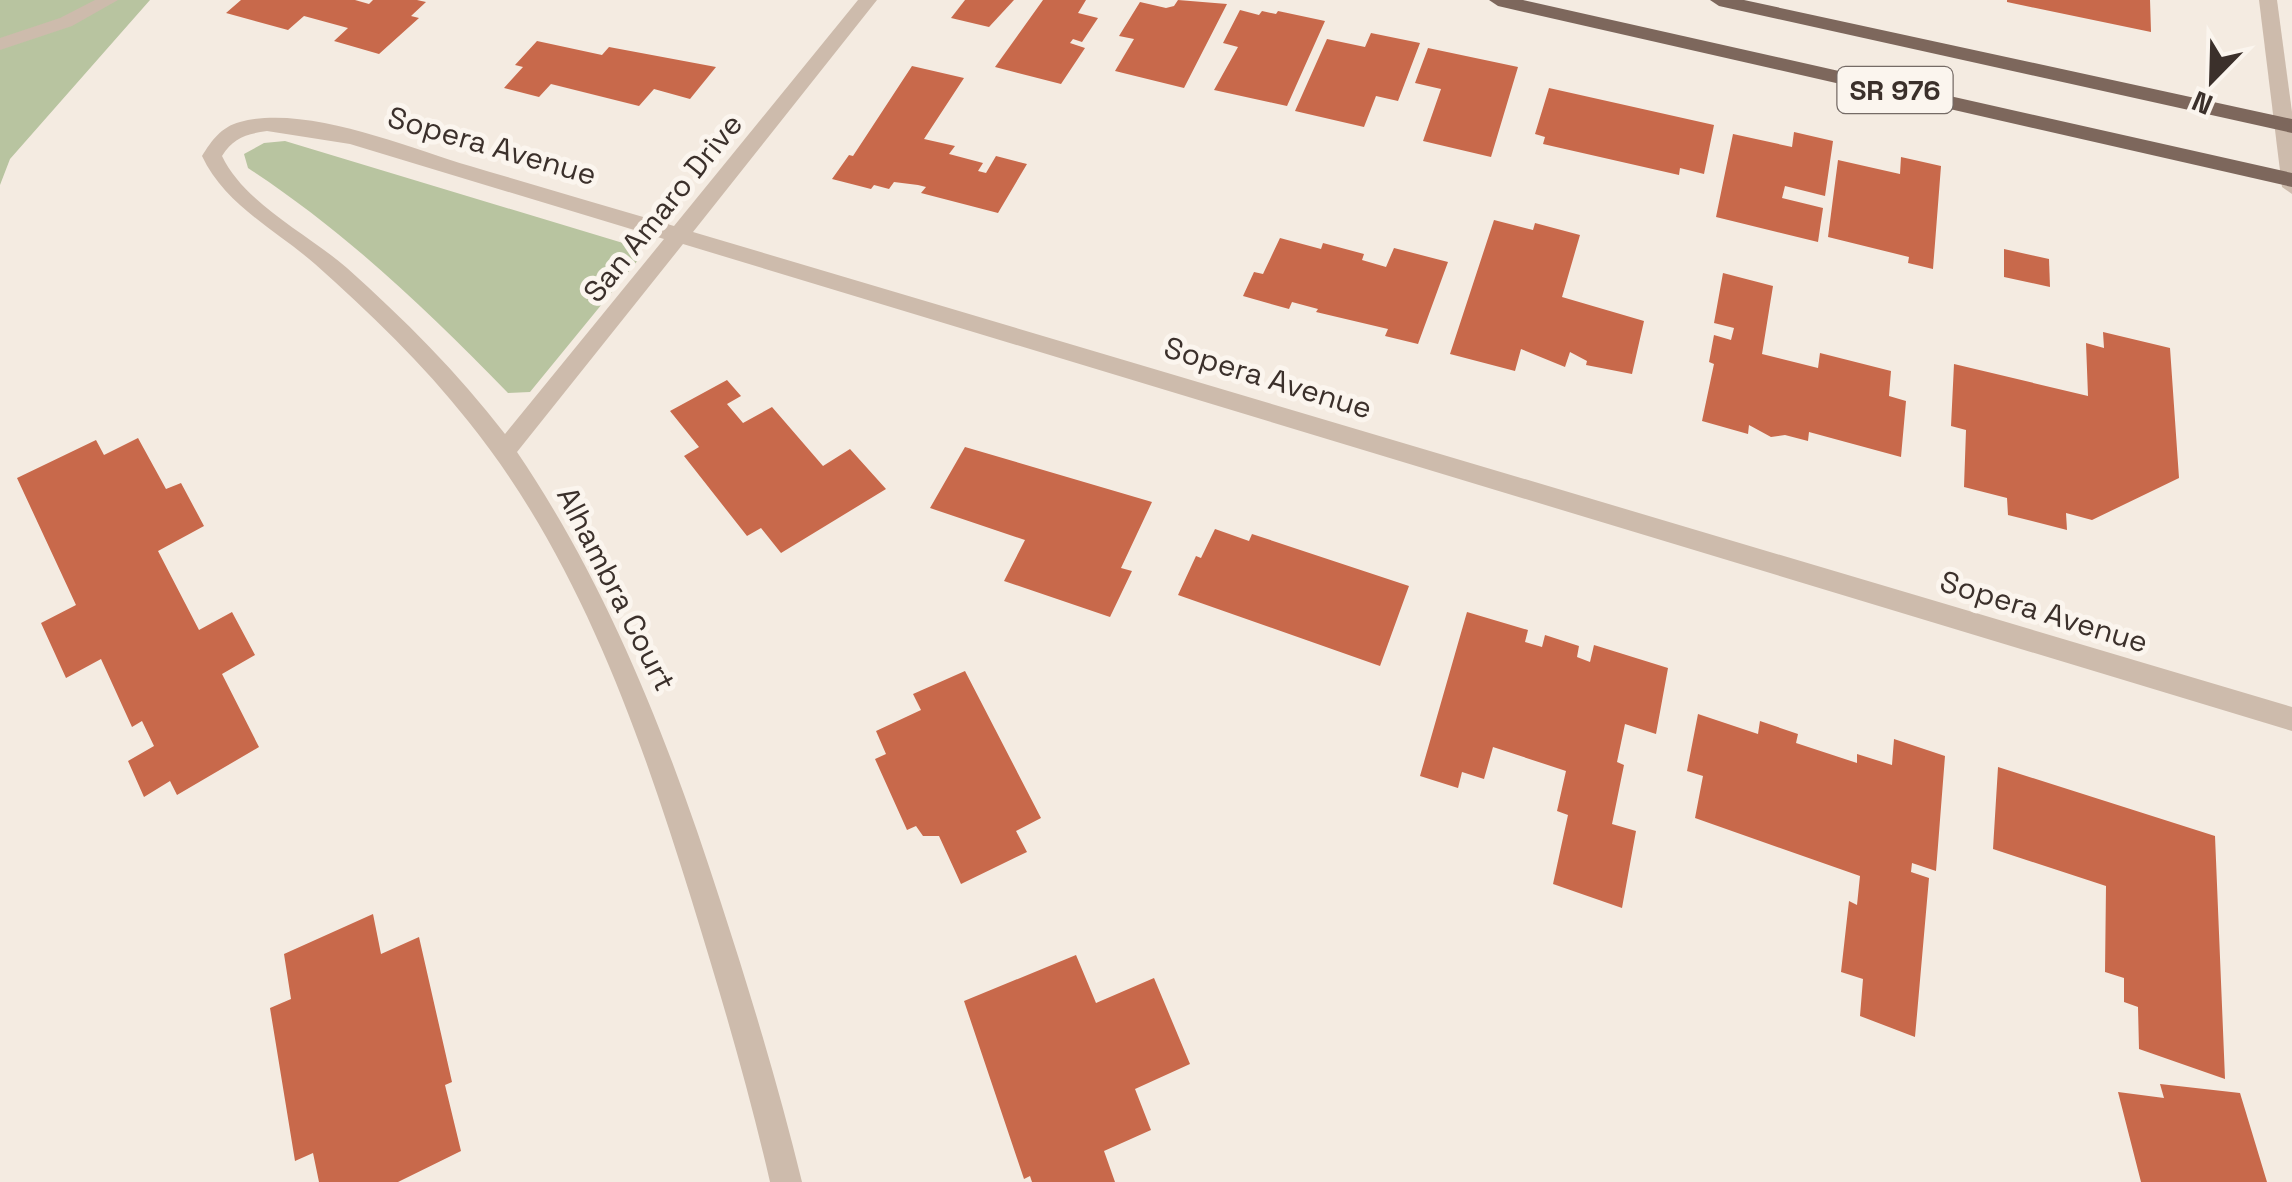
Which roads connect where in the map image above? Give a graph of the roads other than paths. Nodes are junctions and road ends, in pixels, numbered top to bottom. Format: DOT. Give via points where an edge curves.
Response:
graph roads {
  1 [pos="109,0"];
  2 [pos="868,0"];
  3 [pos="1498,0"];
  4 [pos="1719,0"];
  5 [pos="2268,0"];
  6 [pos="0,44"];
  7 [pos="2287,125"];
  8 [pos="224,137"];
  9 [pos="2292,182"];
  10 [pos="680,235"];
  11 [pos="504,452"];
  12 [pos="2292,718"];
  13 [pos="786,1182"];
  1 -- 6 [label="street"];
  2 -- 10 [label="street, San Amaro Drive"];
  3 -- 9 [label="main road, SR 976"];
  4 -- 7 [label="main road, SR 976"];
  5 -- 7 [label="street"];
  7 -- 9 [label="street"];
  8 -- 10 [label="street, Sopera Avenue" via="253,126 316,130"];
  8 -- 11 [label="street, Alhambra Court" via="212,156 223,176 395,328"];
  10 -- 11 [label="street, San Amaro Drive"];
  10 -- 12 [label="street, Sopera Avenue"];
  11 -- 13 [label="street, Alhambra Court" via="574,567 654,741 751,1044"];
}
